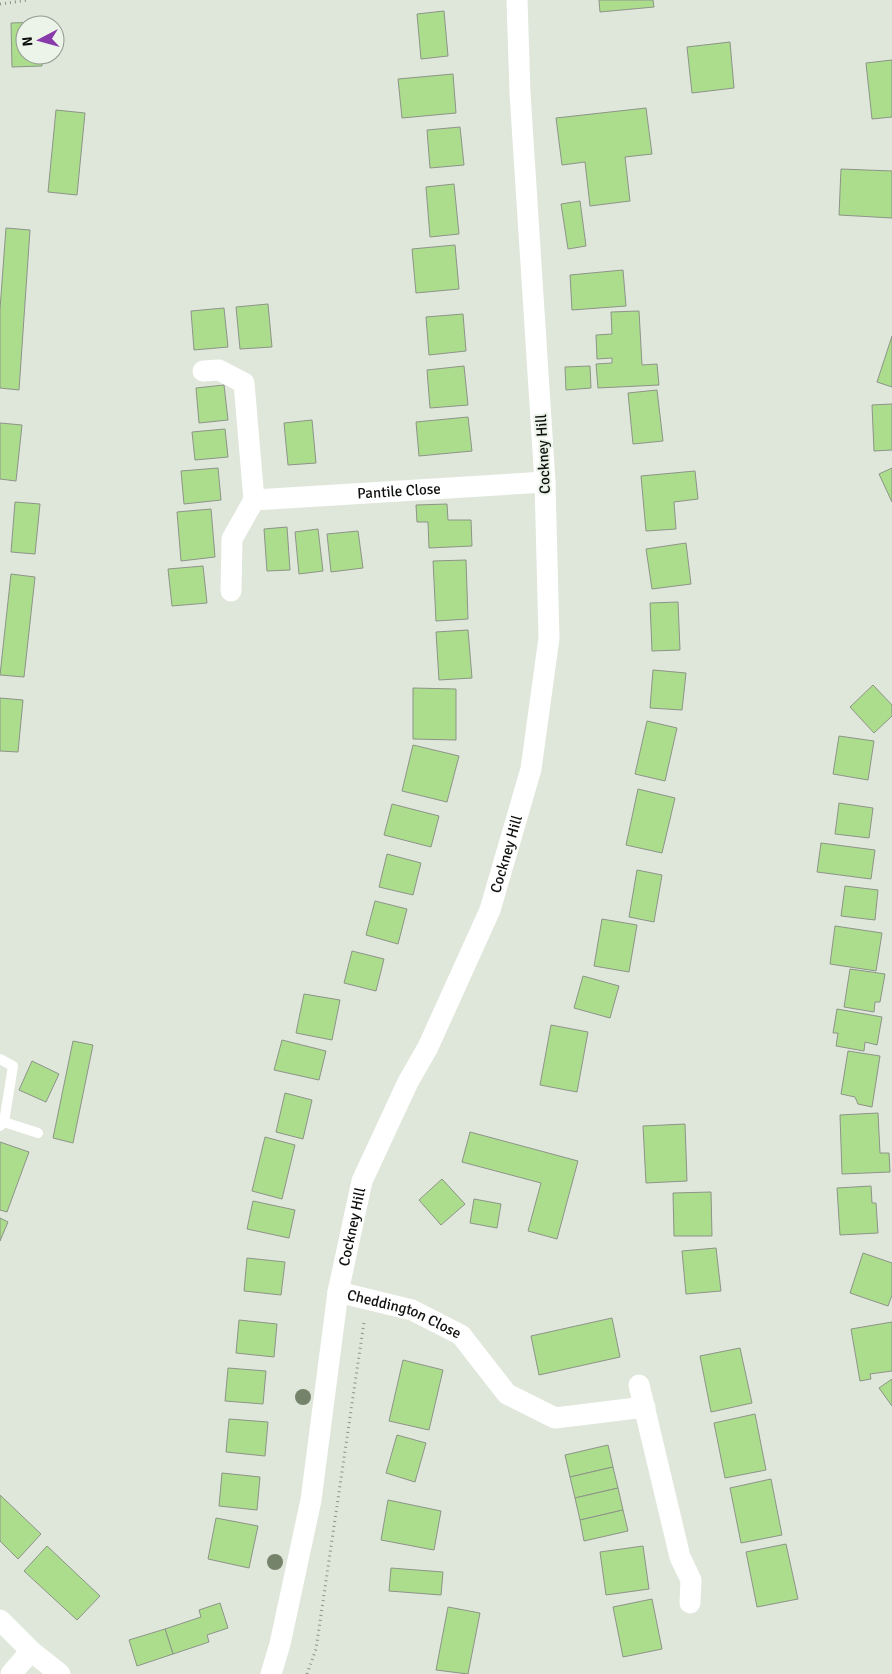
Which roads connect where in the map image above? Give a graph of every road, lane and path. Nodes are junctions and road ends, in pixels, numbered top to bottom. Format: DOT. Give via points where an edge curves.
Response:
graph roads {
  1 [pos="29,0"];
  2 [pos="517,0"];
  3 [pos="0,4"];
  4 [pos="203,371"];
  5 [pos="545,482"];
  6 [pos="254,500"];
  7 [pos="231,591"];
  8 [pos="0,1059"];
  9 [pos="2,1124"];
  10 [pos="38,1133"];
  11 [pos="338,1292"];
  12 [pos="367,1300"];
  13 [pos="640,1385"];
  14 [pos="645,1407"];
  15 [pos="690,1603"];
  16 [pos="0,1620"];
  17 [pos="31,1651"];
  18 [pos="11,1674"];
  19 [pos="60,1674"];
  20 [pos="271,1674"];
  21 [pos="307,1674"];
  1 -- 3 [label="path"];
  2 -- 5 [label="street, Cockney Hill"];
  4 -- 6 [label="street" via="219,370 244,383"];
  5 -- 6 [label="street, Pantile Close"];
  5 -- 11 [label="street, Cockney Hill" via="549,638 531,769 490,910 362,1181"];
  6 -- 7 [label="street" via="232,539"];
  8 -- 9 [label="lane" via="13,1066"];
  9 -- 10 [label="lane"];
  11 -- 12 [label="street, Cheddington Close"];
  11 -- 20 [label="street, Cockney Hill" via="311,1500"];
  12 -- 14 [label="street, Cheddington Close" via="412,1310 461,1335 506,1394 555,1418"];
  12 -- 21 [label="path" via="318,1640"];
  13 -- 14 [label="street"];
  14 -- 15 [label="street" via="680,1558 691,1580"];
  16 -- 17 [label="street"];
  17 -- 18 [label="street"];
  17 -- 19 [label="street"];
}
